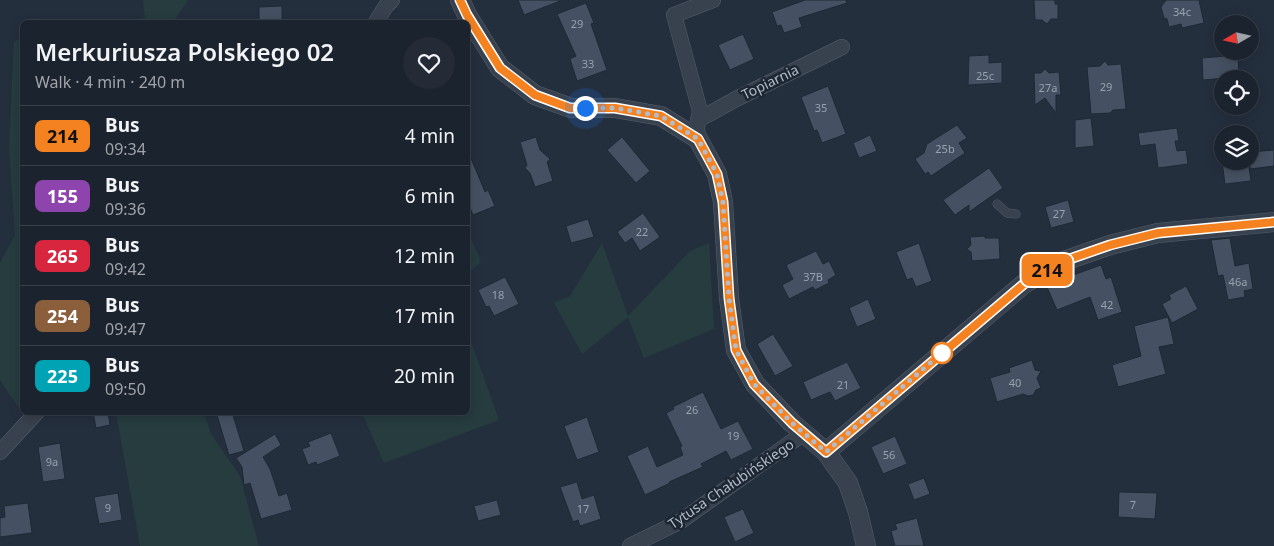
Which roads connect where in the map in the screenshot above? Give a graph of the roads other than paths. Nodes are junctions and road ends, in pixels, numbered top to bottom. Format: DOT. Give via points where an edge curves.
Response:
graph roads {
  1 [pos="392,0"];
  2 [pos="460,0"];
  3 [pos="713,0"];
  4 [pos="377,20"];
  5 [pos="842,46"];
  6 [pos="698,130"];
  7 [pos="997,204"];
  8 [pos="1016,214"];
  9 [pos="1274,222"];
  10 [pos="34,415"];
  11 [pos="804,433"];
  12 [pos="0,452"];
  13 [pos="826,452"];
  14 [pos="630,546"];
  15 [pos="866,546"];
  1 -- 4 [label="street"];
  2 -- 6 [label="street" via="500,68 535,95 570,108 615,108 661,116"];
  3 -- 6 [label="street" via="674,15 700,111"];
  5 -- 6 [label="street, Topiarnia" via="736,99"];
  6 -- 11 [label="street" via="717,174 723,202 736,350 754,384"];
  7 -- 8 [label="lane" via="1006,213"];
  9 -- 13 [label="street" via="1158,233 1061,262 1025,283"];
  10 -- 12 [label="street"];
  11 -- 13 [label="street"];
  11 -- 14 [label="street, Tytusa Chałubińskiego" via="681,521"];
  13 -- 15 [label="street" via="852,490"];
}
